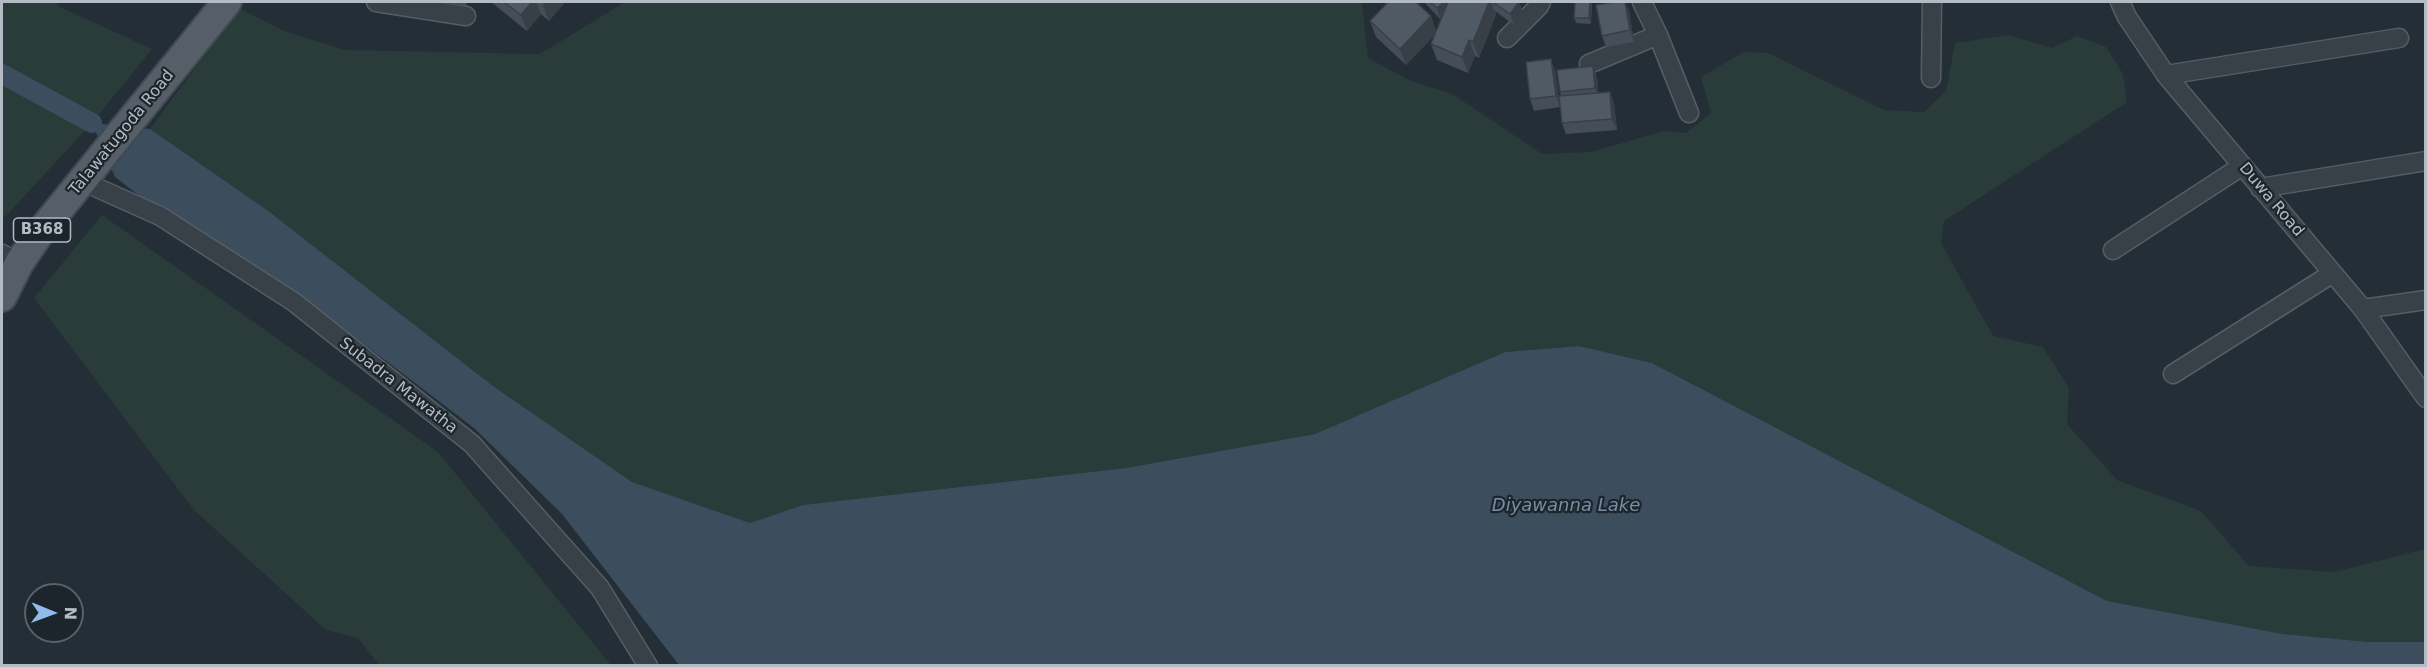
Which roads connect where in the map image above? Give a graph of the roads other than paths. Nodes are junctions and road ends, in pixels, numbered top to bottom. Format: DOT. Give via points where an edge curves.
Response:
graph roads {
  1 [pos="227,2"];
  2 [pos="376,2"];
  3 [pos="1541,2"];
  4 [pos="1642,2"];
  5 [pos="1932,2"];
  6 [pos="2120,2"];
  7 [pos="466,16"];
  8 [pos="1658,35"];
  9 [pos="1507,38"];
  10 [pos="2399,38"];
  11 [pos="1589,64"];
  12 [pos="2166,75"];
  13 [pos="1931,78"];
  14 [pos="1689,113"];
  15 [pos="2426,161"];
  16 [pos="2242,166"];
  17 [pos="86,175"];
  18 [pos="2260,188"];
  19 [pos="2113,250"];
  20 [pos="10,259"];
  21 [pos="2333,273"];
  22 [pos="2,297"];
  23 [pos="2426,300"];
  24 [pos="2362,309"];
  25 [pos="2173,374"];
  26 [pos="2423,390"];
  27 [pos="648,666"];
  1 -- 17 [label="main road, Talawatugoda Road / B368"];
  2 -- 7 [label="street"];
  3 -- 9 [label="street"];
  4 -- 8 [label="street"];
  5 -- 13 [label="street"];
  6 -- 12 [label="street, Duwa Road"];
  8 -- 11 [label="street"];
  8 -- 14 [label="street"];
  10 -- 12 [label="street"];
  12 -- 16 [label="street, Duwa Road"];
  15 -- 18 [label="street"];
  16 -- 18 [label="street, Duwa Road"];
  16 -- 19 [label="street"];
  17 -- 20 [label="main road, Talawatugoda Road / B368"];
  17 -- 27 [label="street, Subadra Mawatha" via="160,216 294,302 472,444 600,588"];
  18 -- 21 [label="street, Duwa Road"];
  20 -- 22 [label="main road, Talawatugoda Road / B368"];
  21 -- 24 [label="street, Duwa Road"];
  21 -- 25 [label="street"];
  23 -- 24 [label="street"];
  24 -- 26 [label="street, Duwa Road"];
}
